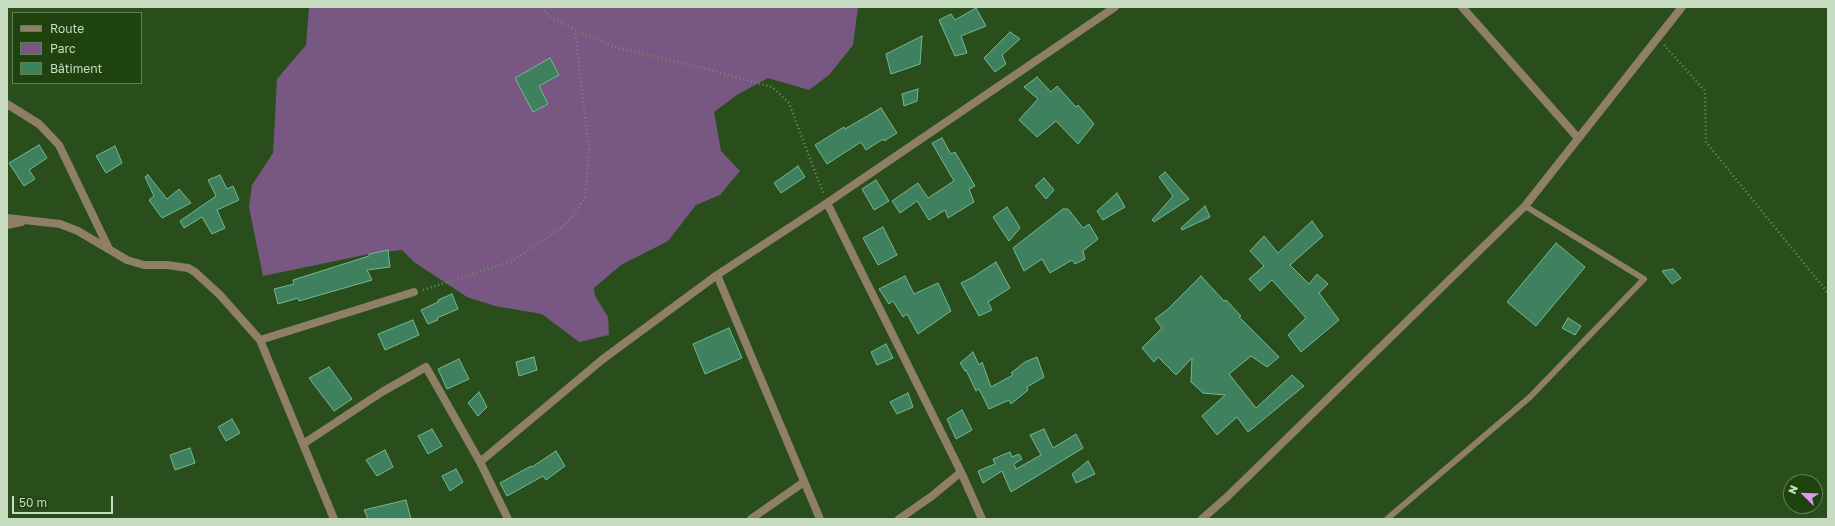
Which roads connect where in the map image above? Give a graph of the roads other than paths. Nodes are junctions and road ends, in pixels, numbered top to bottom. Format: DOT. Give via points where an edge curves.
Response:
graph roads {
  1 [pos="1462,7"];
  2 [pos="1682,7"];
  3 [pos="1110,9"];
  4 [pos="7,104"];
  5 [pos="1578,138"];
  6 [pos="827,203"];
  7 [pos="1525,206"];
  8 [pos="7,218"];
  9 [pos="26,221"];
  10 [pos="7,225"];
  11 [pos="109,249"];
  12 [pos="717,275"];
  13 [pos="414,292"];
  14 [pos="260,340"];
  15 [pos="303,444"];
  16 [pos="480,462"];
  17 [pos="961,472"];
  18 [pos="804,482"];
  19 [pos="334,519"];
  20 [pos="508,519"];
  21 [pos="751,519"];
  22 [pos="820,519"];
  23 [pos="899,519"];
  24 [pos="982,519"];
  25 [pos="1202,519"];
  26 [pos="1387,519"];
  1 -- 5 [label="street"];
  2 -- 5 [label="street"];
  3 -- 6 [label="street"];
  4 -- 11 [label="street" via="39,124 59,145"];
  5 -- 7 [label="street"];
  6 -- 12 [label="street"];
  6 -- 17 [label="street"];
  7 -- 25 [label="street"];
  7 -- 26 [label="lane" via="1644,279 1530,397"];
  8 -- 9 [label="street"];
  9 -- 10 [label="street"];
  9 -- 11 [label="street" via="60,224"];
  11 -- 14 [label="street" via="127,260 138,263 176,265 195,272 220,295"];
  12 -- 16 [label="street" via="603,359"];
  12 -- 18 [label="street"];
  13 -- 14 [label="street"];
  14 -- 15 [label="street"];
  15 -- 16 [label="street" via="382,392 426,367"];
  15 -- 19 [label="street"];
  16 -- 20 [label="street"];
  17 -- 23 [label="street"];
  17 -- 24 [label="street"];
  18 -- 21 [label="street"];
  18 -- 22 [label="street"];
}
